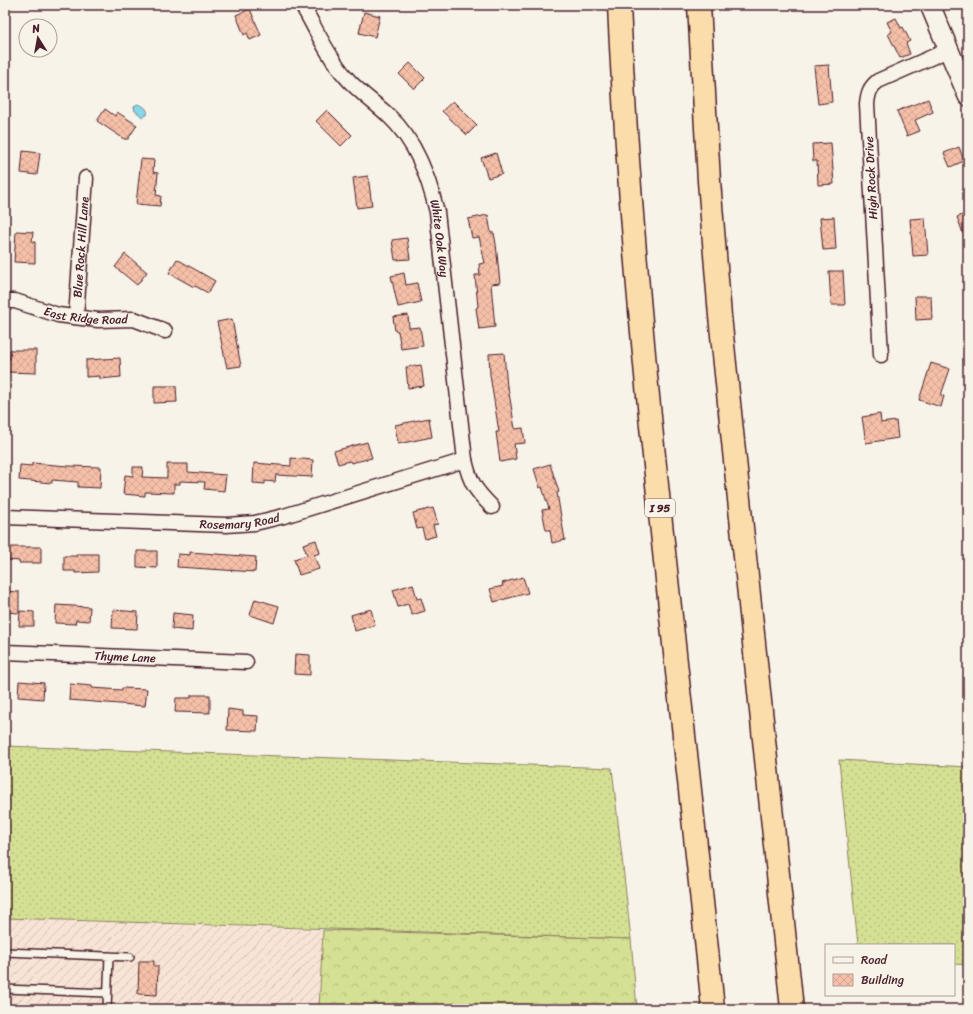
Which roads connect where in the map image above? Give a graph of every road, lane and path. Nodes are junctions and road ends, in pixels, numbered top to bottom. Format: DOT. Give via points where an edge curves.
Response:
graph roads {
  1 [pos="302,5"];
  2 [pos="619,5"];
  3 [pos="699,5"];
  4 [pos="930,5"];
  5 [pos="948,50"];
  6 [pos="968,96"];
  7 [pos="86,178"];
  8 [pos="5,301"];
  9 [pos="76,317"];
  10 [pos="165,331"];
  11 [pos="881,355"];
  12 [pos="465,460"];
  13 [pos="492,507"];
  14 [pos="5,517"];
  15 [pos="5,652"];
  16 [pos="246,662"];
  17 [pos="5,952"];
  18 [pos="109,956"];
  19 [pos="130,957"];
  20 [pos="5,989"];
  21 [pos="107,993"];
  22 [pos="107,1009"];
  23 [pos="713,1009"];
  24 [pos="792,1009"];
  1 -- 12 [label="street, White Oak Way" via="333,60 346,77 404,132 426,173 437,212"];
  2 -- 23 [label="highway, I 95" via="640,320"];
  3 -- 24 [label="highway" via="709,189 719,308"];
  4 -- 5 [label="main road"];
  5 -- 6 [label="main road"];
  5 -- 11 [label="street, High Rock Drive" via="878,81 872,85 867,97"];
  7 -- 9 [label="street, Blue Rock Hill Lane"];
  8 -- 9 [label="street, East Ridge Road" via="15,301 58,315"];
  9 -- 10 [label="street, East Ridge Road" via="98,320 134,319"];
  12 -- 13 [label="street, White Oak Way" via="473,485"];
  12 -- 14 [label="street, Rosemary Road" via="255,523 226,525"];
  15 -- 16 [label="street, Thyme Lane"];
  17 -- 18 [label="lane"];
  18 -- 19 [label="lane"];
  18 -- 21 [label="lane"];
  20 -- 21 [label="lane"];
  21 -- 22 [label="lane"];
}
